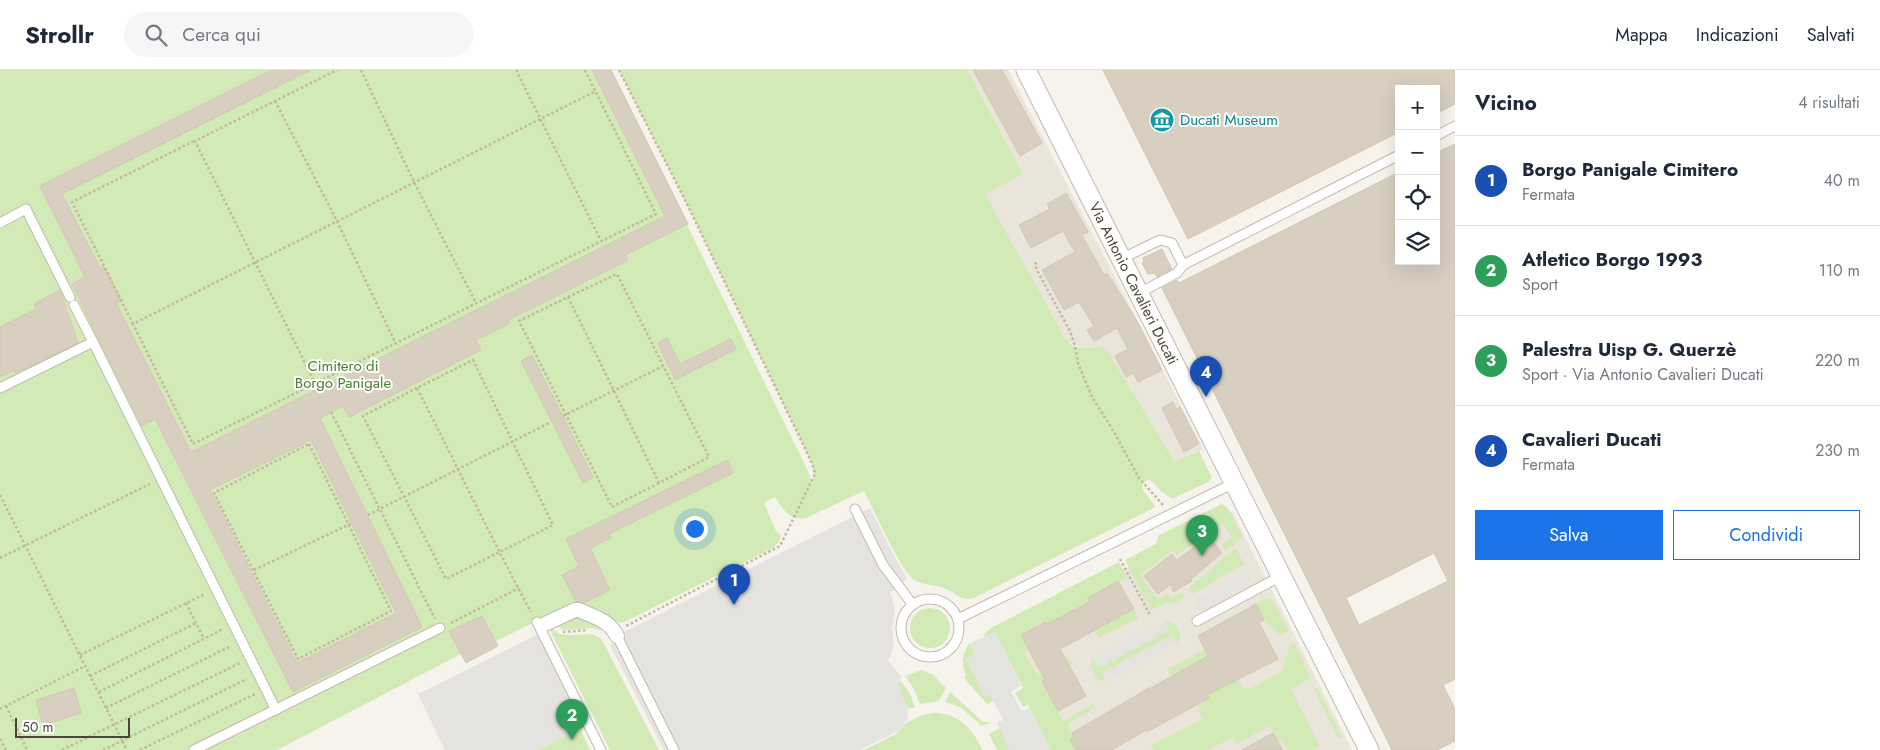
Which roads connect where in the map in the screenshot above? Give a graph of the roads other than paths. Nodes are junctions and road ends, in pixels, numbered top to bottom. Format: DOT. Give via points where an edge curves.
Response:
graph roads {
  1 [pos="1026,70"];
  2 [pos="1455,126"];
  3 [pos="1440,134"];
  4 [pos="1395,157"];
  5 [pos="0,223"];
  6 [pos="1121,260"];
  7 [pos="1183,265"];
  8 [pos="1139,293"];
  9 [pos="93,342"];
  10 [pos="0,388"];
  11 [pos="1234,483"];
  12 [pos="855,509"];
  13 [pos="1281,576"];
  14 [pos="913,605"];
  15 [pos="958,619"];
  16 [pos="1197,621"];
  17 [pos="543,624"];
  18 [pos="440,628"];
  19 [pos="616,634"];
  20 [pos="276,710"];
  21 [pos="194,750"];
  22 [pos="601,750"];
  23 [pos="674,750"];
  24 [pos="1369,750"];
  1 -- 6 [label="street, Via Antonio Cavalieri Ducati"];
  2 -- 3 [label="lane"];
  4 -- 7 [label="lane"];
  5 -- 9 [label="lane" via="26,209"];
  6 -- 7 [label="lane" via="1160,240 1172,243"];
  6 -- 8 [label="street, Via Antonio Cavalieri Ducati"];
  7 -- 8 [label="lane" via="1177,273"];
  8 -- 11 [label="street, Via Antonio Cavalieri Ducati"];
  9 -- 10 [label="lane"];
  9 -- 20 [label="lane"];
  11 -- 13 [label="street, Via Antonio Cavalieri Ducati"];
  11 -- 15 [label="lane"];
  12 -- 14 [label="lane" via="883,565"];
  13 -- 16 [label="lane"];
  13 -- 24 [label="street, Via Antonio Cavalieri Ducati"];
  14 -- 15 [label="lane" via="925,600 938,600"];
  14 -- 15 [label="lane" via="904,616 902,633 910,649 920,656 934,657 950,650 958,636"];
  17 -- 19 [label="street" via="579,610 607,622"];
  17 -- 22 [label="lane"];
  18 -- 20 [label="lane"];
  19 -- 23 [label="lane"];
  20 -- 21 [label="lane"];
}
